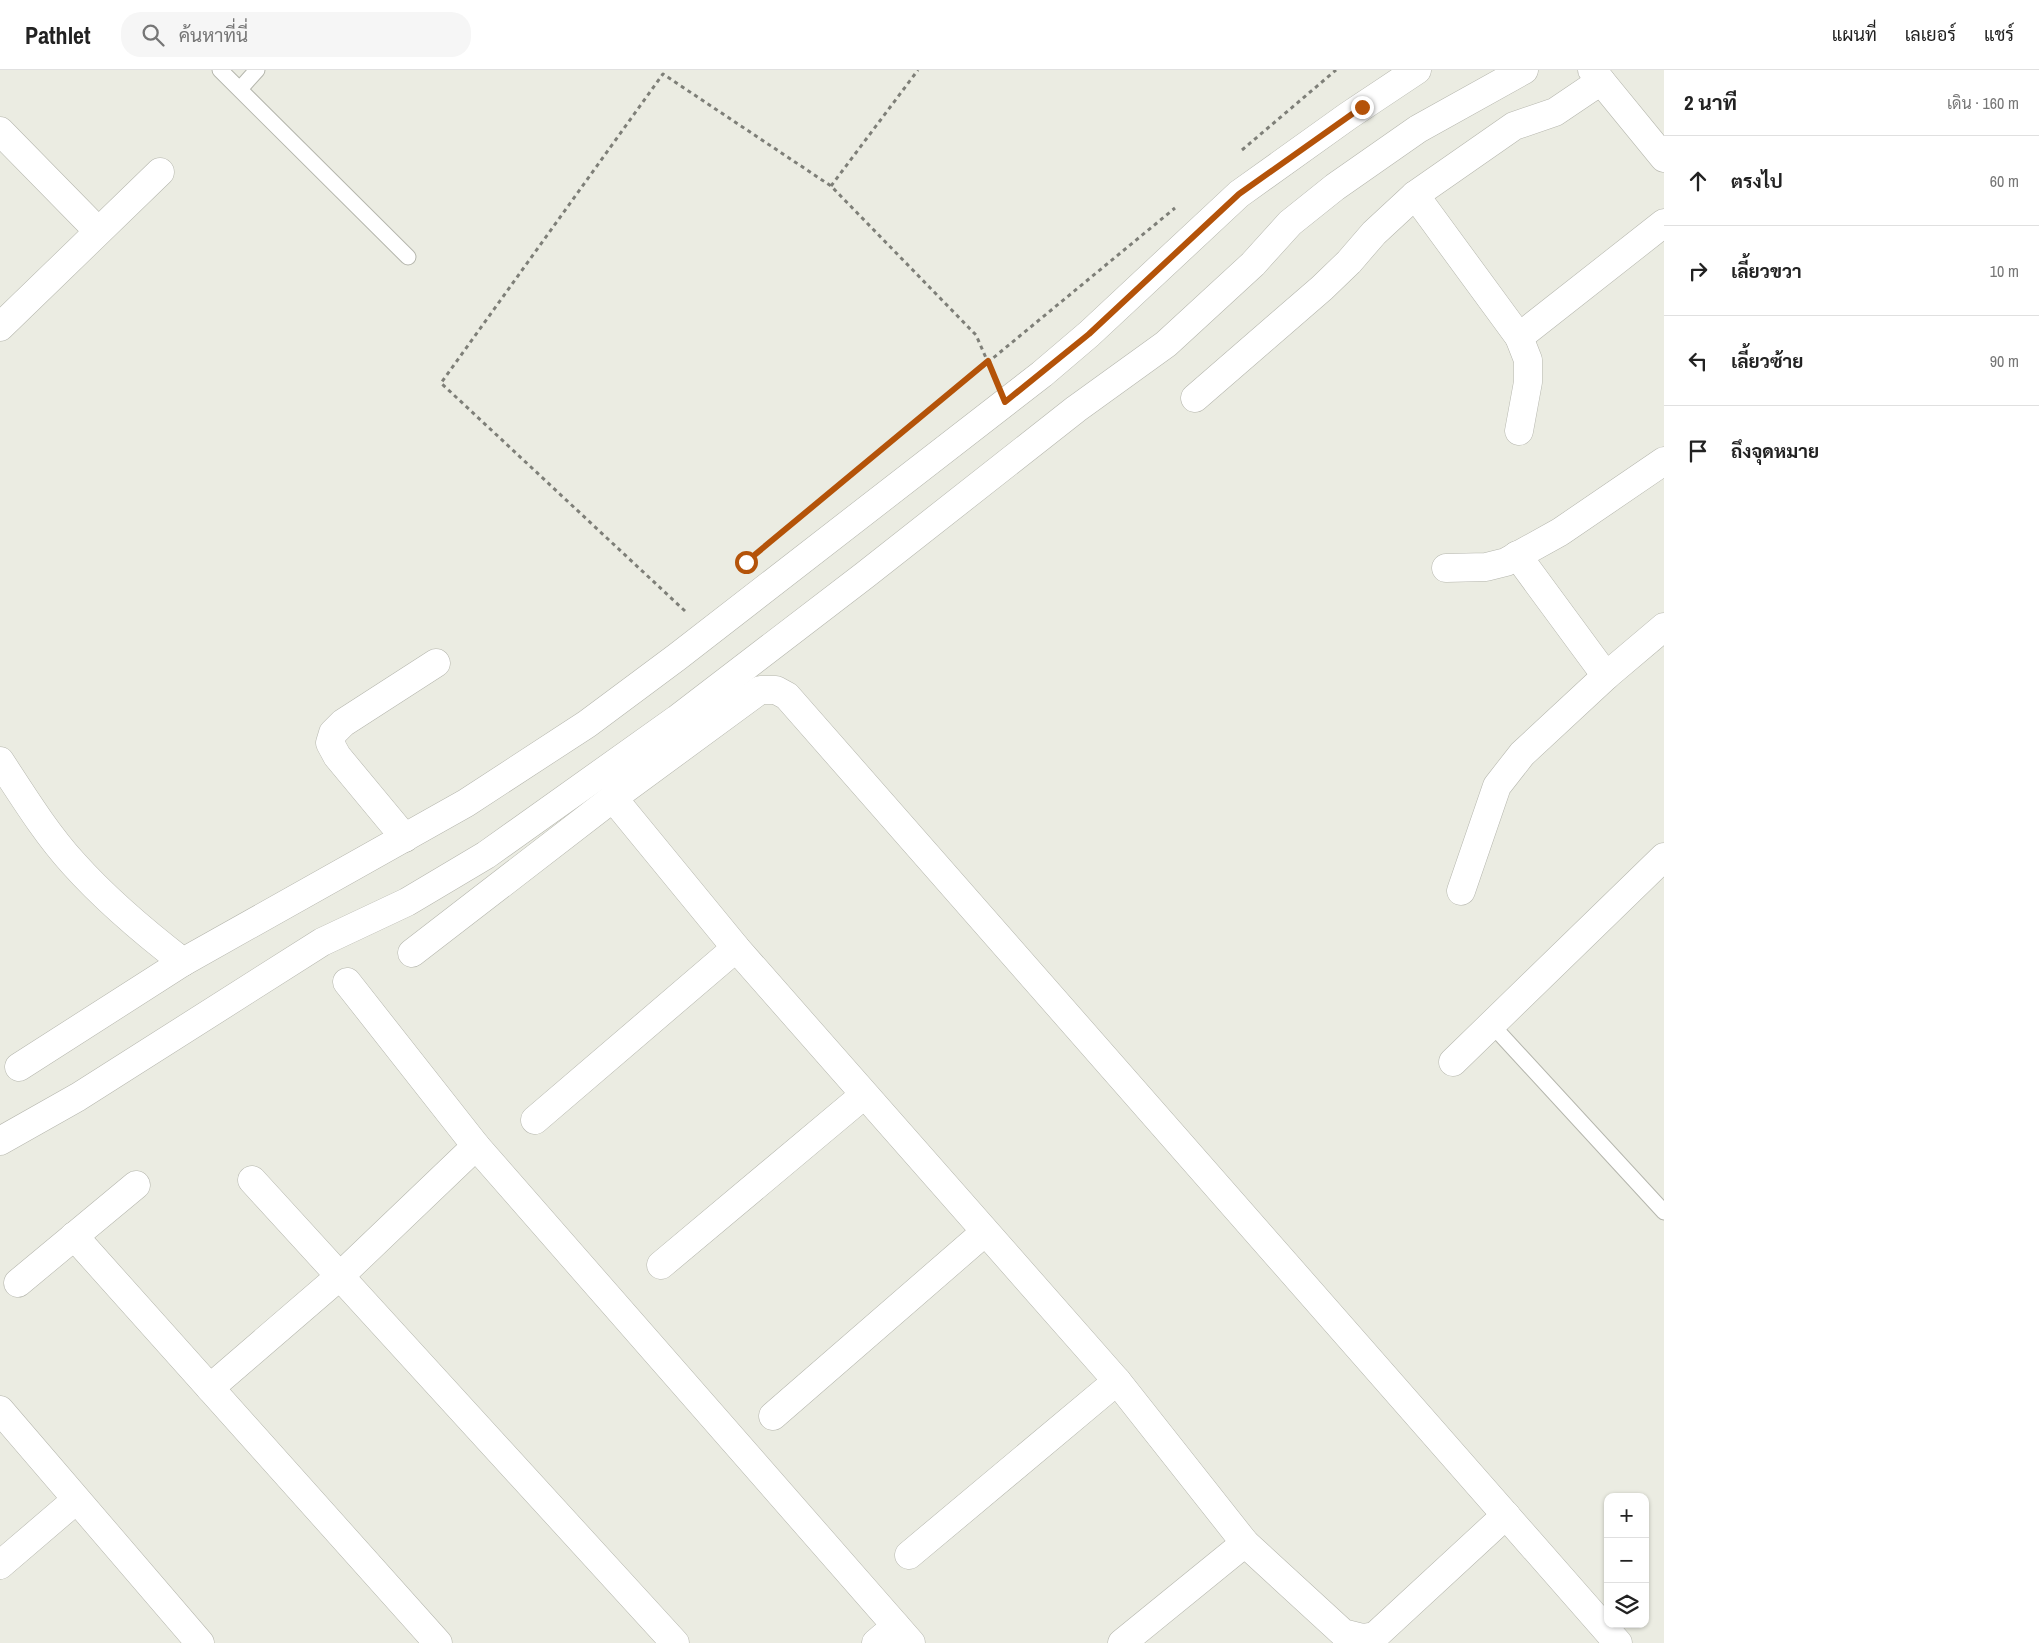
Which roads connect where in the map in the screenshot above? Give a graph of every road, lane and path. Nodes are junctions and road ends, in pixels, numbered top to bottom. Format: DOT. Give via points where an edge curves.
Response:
graph roads {
  1 [pos="220,70"];
  2 [pos="257,70"];
  3 [pos="918,70"];
  4 [pos="1336,70"];
  5 [pos="1417,70"];
  6 [pos="1524,70"];
  7 [pos="1596,75"];
  8 [pos="240,90"];
  9 [pos="0,131"];
  10 [pos="1239,153"];
  11 [pos="1664,158"];
  12 [pos="160,172"];
  13 [pos="831,186"];
  14 [pos="1415,195"];
  15 [pos="1179,204"];
  16 [pos="1664,223"];
  17 [pos="98,232"];
  18 [pos="408,257"];
  19 [pos="0,327"];
  20 [pos="1519,337"];
  21 [pos="988,361"];
  22 [pos="1195,398"];
  23 [pos="1005,402"];
  24 [pos="1519,432"];
  25 [pos="1664,461"];
  26 [pos="753,555"];
  27 [pos="1517,555"];
  28 [pos="1446,568"];
  29 [pos="693,605"];
  30 [pos="1664,627"];
  31 [pos="436,662"];
  32 [pos="1606,676"];
  33 [pos="0,761"];
  34 [pos="613,798"];
  35 [pos="404,838"];
  36 [pos="1664,857"];
  37 [pos="1461,892"];
  38 [pos="736,948"];
  39 [pos="412,953"];
  40 [pos="183,962"];
  41 [pos="347,982"];
  42 [pos="1492,1025"];
  43 [pos="1453,1062"];
  44 [pos="19,1067"];
  45 [pos="864,1095"];
  46 [pos="535,1120"];
  47 [pos="0,1141"];
  48 [pos="476,1146"];
  49 [pos="252,1180"];
  50 [pos="136,1185"];
  51 [pos="1664,1212"];
  52 [pos="986,1232"];
  53 [pos="74,1236"];
  54 [pos="661,1265"];
  55 [pos="340,1276"];
  56 [pos="18,1283"];
  57 [pos="1116,1381"];
  58 [pos="210,1388"];
  59 [pos="0,1410"];
  60 [pos="773,1416"];
  61 [pos="76,1500"];
  62 [pos="1506,1516"];
  63 [pos="1245,1543"];
  64 [pos="909,1555"];
  65 [pos="0,1565"];
  66 [pos="895,1637"];
  67 [pos="200,1643"];
  68 [pos="438,1643"];
  69 [pos="675,1643"];
  70 [pos="1122,1643"];
  71 [pos="1618,1643"];
  1 -- 8 [label="lane"];
  2 -- 8 [label="lane"];
  3 -- 13 [label="path"];
  4 -- 10 [label="path"];
  5 -- 23 [label="street" via="1239,194 1089,334"];
  6 -- 47 [label="street" via="1418,129 1335,187 1290,222 1253,264 1166,344 1076,408 677,719 486,855 407,902 322,942 78,1097"];
  7 -- 11 [label="street"];
  7 -- 14 [label="street" via="1555,112 1514,126"];
  8 -- 18 [label="lane"];
  9 -- 17 [label="street"];
  12 -- 17 [label="street"];
  13 -- 21 [label="path" via="976,335"];
  13 -- 29 [label="path" via="662,74 441,383 685,612"];
  14 -- 20 [label="street"];
  14 -- 22 [label="street" via="1322,288"];
  15 -- 21 [label="path"];
  16 -- 20 [label="street"];
  17 -- 19 [label="street"];
  20 -- 24 [label="street" via="1528,360 1528,382"];
  21 -- 23 [label="path"];
  21 -- 26 [label="path"];
  23 -- 35 [label="street" via="587,724 466,803"];
  25 -- 27 [label="street" via="1560,532"];
  27 -- 28 [label="street" via="1506,562 1486,567"];
  27 -- 32 [label="street"];
  30 -- 32 [label="street"];
  31 -- 35 [label="street" via="343,723 333,733 330,743"];
  32 -- 37 [label="street" via="1522,754 1497,786"];
  33 -- 40 [label="street" via="72,863 121,912"];
  34 -- 38 [label="street"];
  34 -- 39 [label="street"];
  34 -- 62 [label="street" via="760,690 776,690 787,696"];
  35 -- 40 [label="street"];
  36 -- 42 [label="street"];
  38 -- 45 [label="street"];
  38 -- 46 [label="street"];
  40 -- 44 [label="street"];
  41 -- 48 [label="street"];
  42 -- 43 [label="street"];
  42 -- 51 [label="lane"];
  45 -- 52 [label="street"];
  45 -- 54 [label="street"];
  48 -- 55 [label="street"];
  48 -- 66 [label="street"];
  49 -- 55 [label="street"];
  50 -- 53 [label="street"];
  52 -- 57 [label="street"];
  52 -- 60 [label="street"];
  53 -- 56 [label="street"];
  53 -- 58 [label="street"];
  55 -- 58 [label="street"];
  55 -- 69 [label="street"];
  57 -- 63 [label="street"];
  57 -- 64 [label="street"];
  58 -- 68 [label="street"];
  59 -- 61 [label="street"];
  61 -- 65 [label="street"];
  61 -- 67 [label="street"];
  62 -- 63 [label="street" via="1375,1636 1362,1638 1343,1632"];
  62 -- 71 [label="street"];
  63 -- 70 [label="street"];
}
